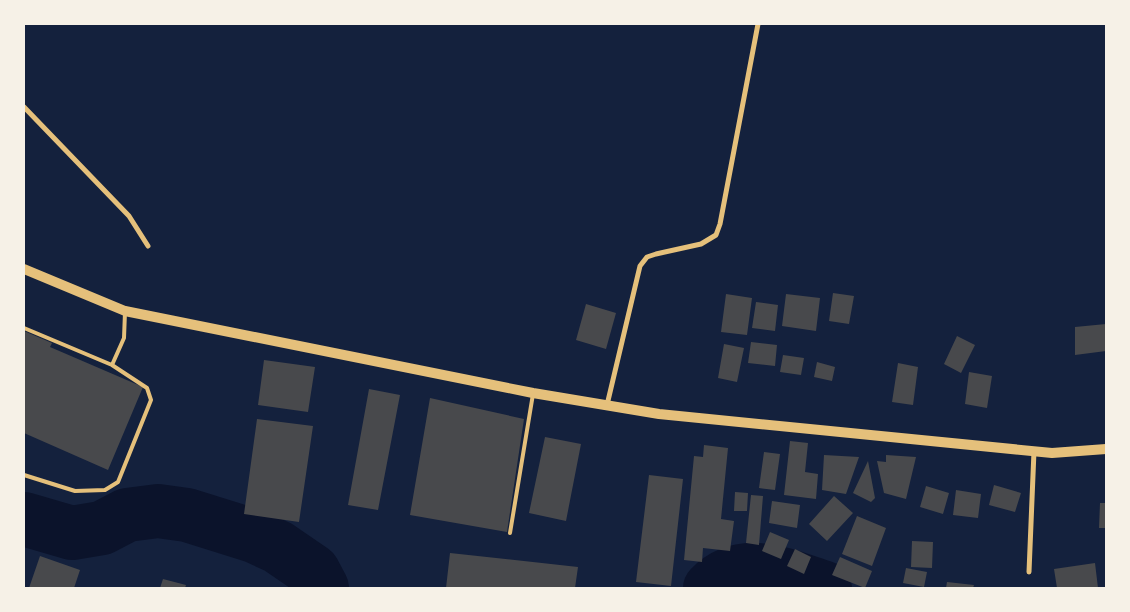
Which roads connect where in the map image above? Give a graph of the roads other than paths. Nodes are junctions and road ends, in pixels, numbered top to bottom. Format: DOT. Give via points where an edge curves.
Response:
graph roads {
  1 [pos="758,24"];
  2 [pos="24,107"];
  3 [pos="148,246"];
  4 [pos="24,269"];
  5 [pos="125,311"];
  6 [pos="24,328"];
  7 [pos="112,365"];
  8 [pos="534,394"];
  9 [pos="607,404"];
  10 [pos="1106,449"];
  11 [pos="1034,451"];
  12 [pos="24,475"];
  13 [pos="510,533"];
  14 [pos="1029,572"];
  1 -- 9 [label="street" via="716,235 701,244 647,257 640,266"];
  2 -- 3 [label="street" via="129,216"];
  4 -- 5 [label="main road"];
  5 -- 7 [label="lane" via="124,338"];
  5 -- 8 [label="main road"];
  6 -- 7 [label="lane"];
  7 -- 12 [label="lane" via="147,388 151,400 118,482 105,490 75,491"];
  8 -- 9 [label="main road"];
  8 -- 13 [label="lane"];
  9 -- 11 [label="main road" via="659,414"];
  10 -- 11 [label="main road"];
  11 -- 14 [label="street"];
}
